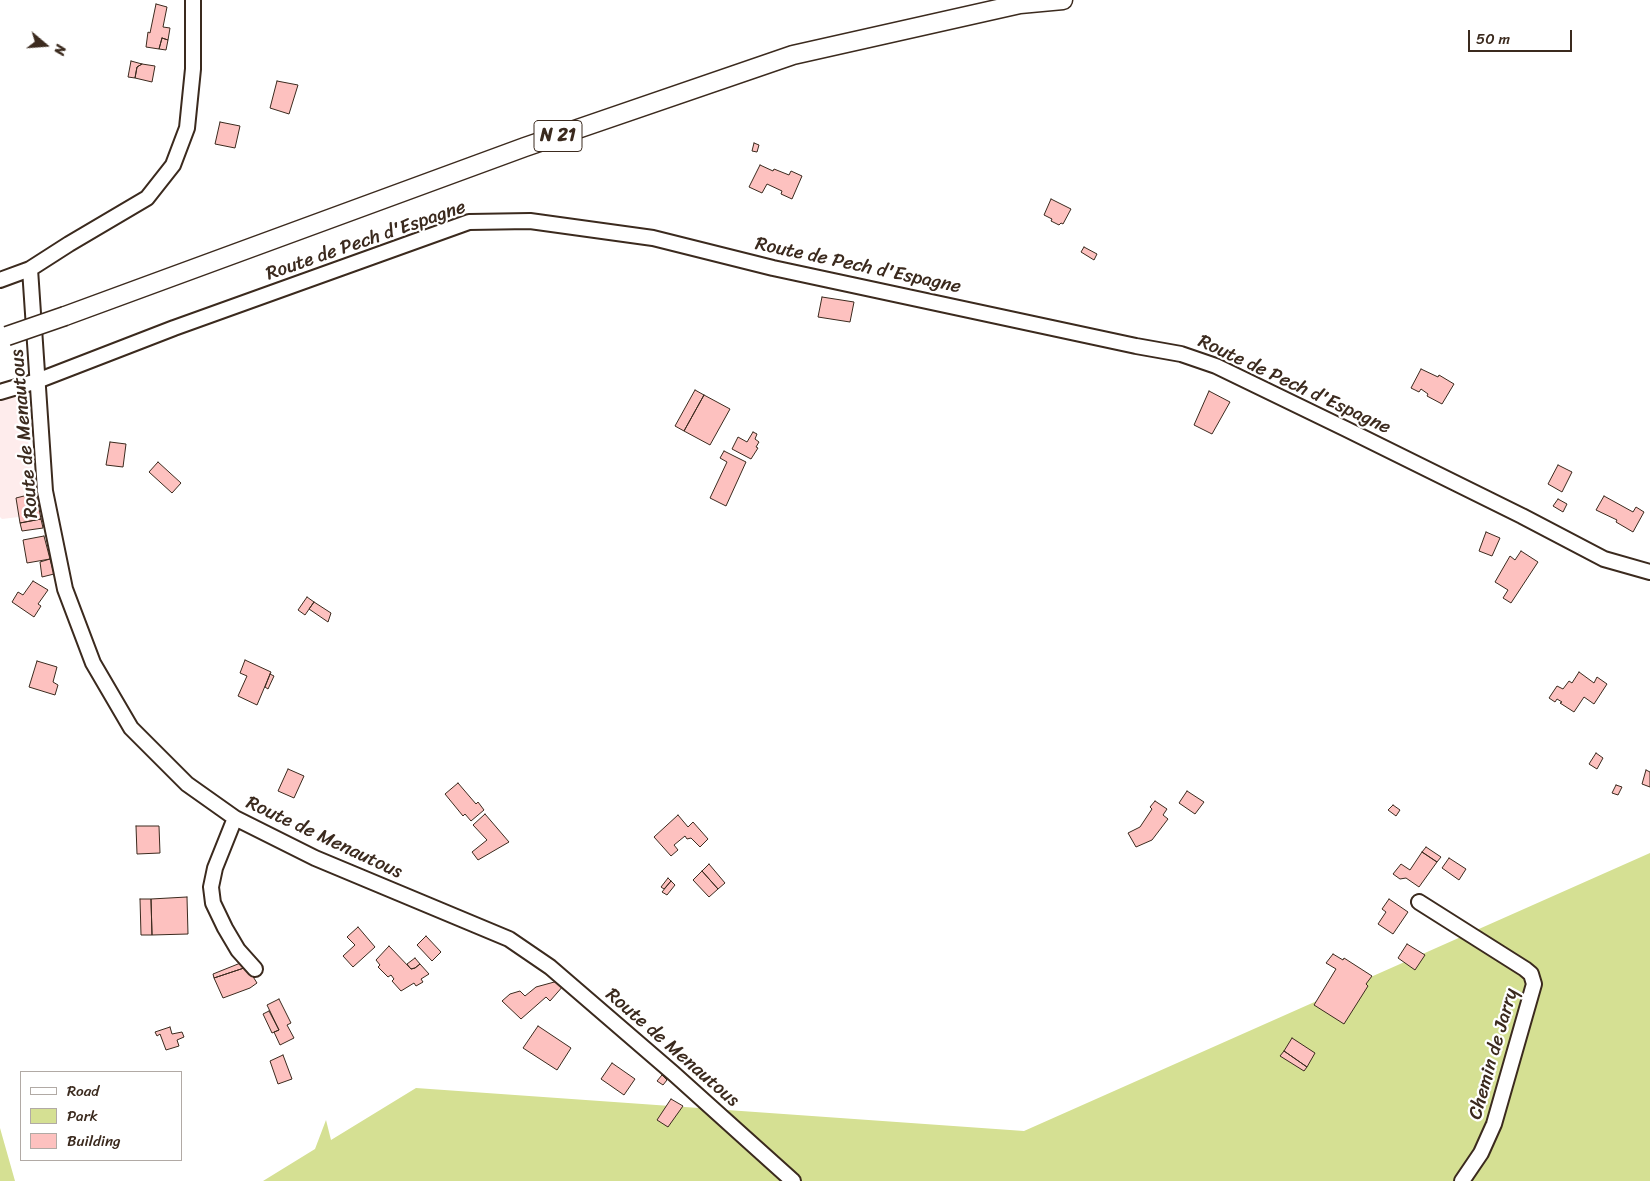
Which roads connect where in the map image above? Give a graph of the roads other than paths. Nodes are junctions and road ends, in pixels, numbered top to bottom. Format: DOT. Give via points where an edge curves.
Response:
graph roads {
  1 [pos="192,0"];
  2 [pos="1063,0"];
  3 [pos="30,269"];
  4 [pos="0,280"];
  5 [pos="3,338"];
  6 [pos="37,381"];
  7 [pos="0,392"];
  8 [pos="1650,572"];
  9 [pos="235,818"];
  10 [pos="1419,902"];
  11 [pos="255,969"];
  12 [pos="793,1181"];
  13 [pos="1462,1181"];
  1 -- 3 [label="street" via="194,69 187,128 173,166 146,198"];
  2 -- 5 [label="main road, N 21, bridge" via="1020,4 793,55 525,147"];
  3 -- 4 [label="street"];
  3 -- 6 [label="street, Route de Menautous"];
  6 -- 7 [label="street, Route de Pech d'Espagne"];
  6 -- 8 [label="street, Route de Pech d'Espagne" via="469,222 530,220 654,238 783,270 1181,354 1216,366 1346,428 1604,559"];
  6 -- 9 [label="street, Route de Menautous" via="45,491 65,589 93,663 131,728 187,784"];
  9 -- 11 [label="street" via="215,868 211,887 213,903 238,950"];
  9 -- 12 [label="street, Route de Menautous" via="315,858 509,939 550,967"];
  10 -- 13 [label="street, Chemin de Jarry" via="1525,969 1532,974 1534,984 1494,1124 1481,1153"];
}
